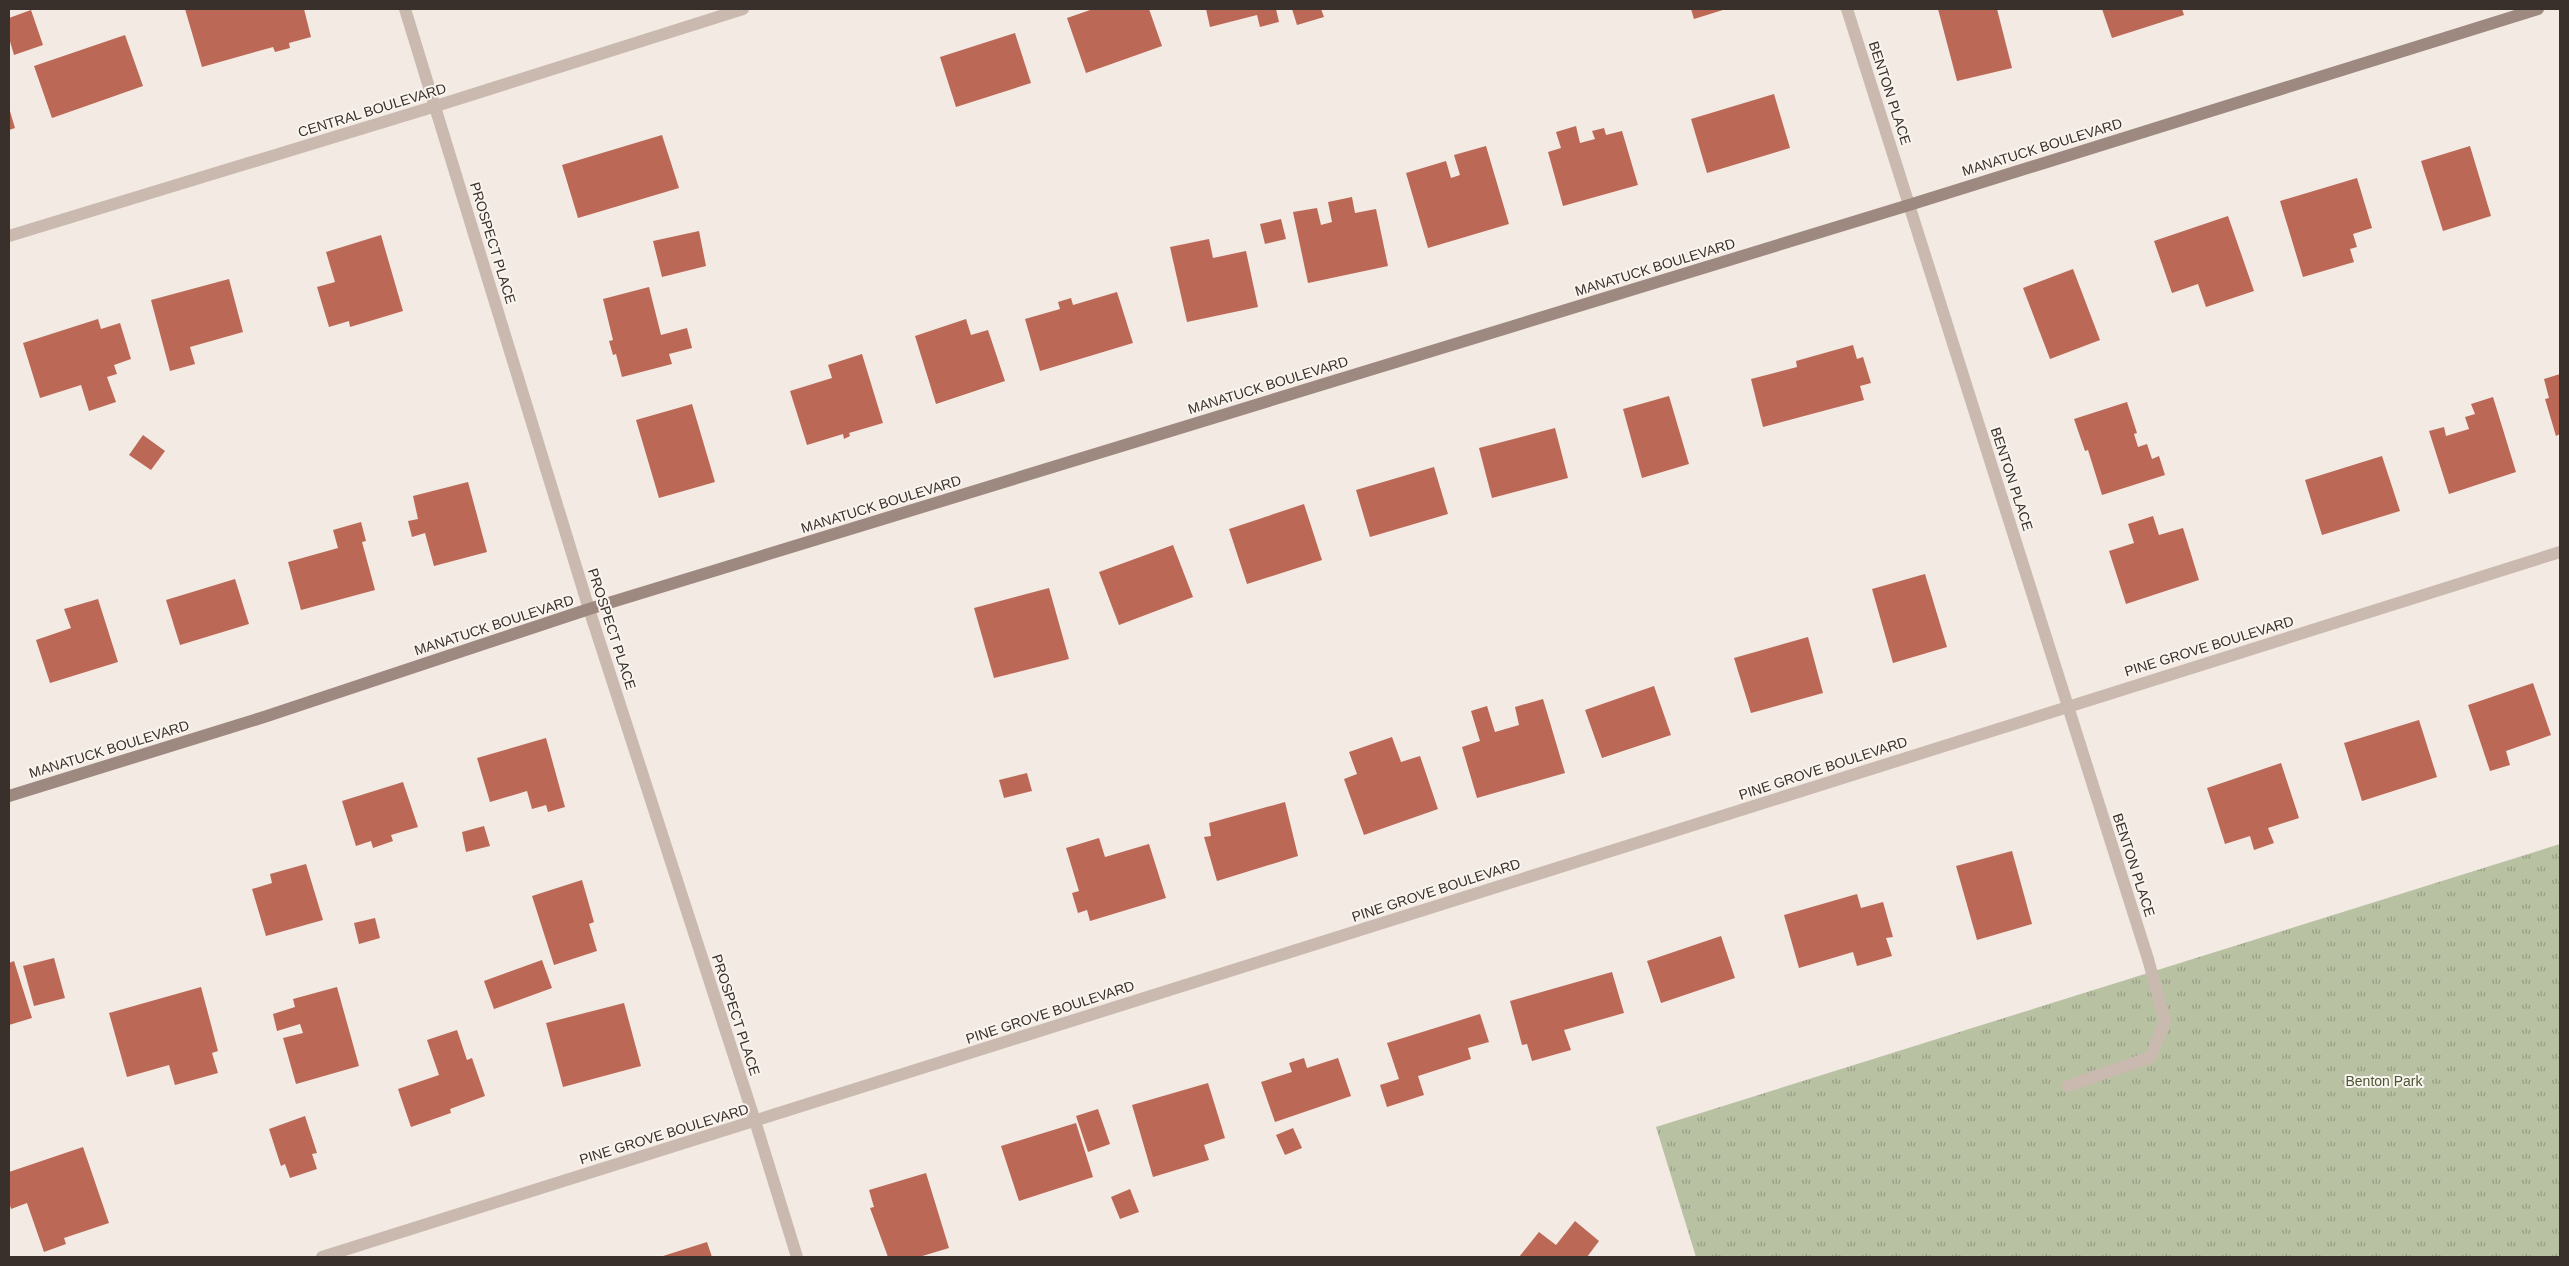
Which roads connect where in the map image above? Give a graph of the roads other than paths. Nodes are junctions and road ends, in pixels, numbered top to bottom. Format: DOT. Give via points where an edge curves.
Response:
graph roads {
  1 [pos="404,9"];
  2 [pos="743,9"];
  3 [pos="1847,9"];
  4 [pos="2538,9"];
  5 [pos="436,106"];
  6 [pos="1909,204"];
  7 [pos="9,236"];
  8 [pos="2560,552"];
  9 [pos="589,609"];
  10 [pos="2068,706"];
  11 [pos="9,796"];
  12 [pos="2068,1086"];
  13 [pos="755,1121"];
  14 [pos="322,1257"];
  15 [pos="797,1257"];
  1 -- 5 [label="street, PROSPECT PLACE"];
  2 -- 5 [label="street, CENTRAL BOULEVARD"];
  3 -- 6 [label="street, BENTON PLACE"];
  4 -- 6 [label="street, MANATUCK BOULEVARD"];
  5 -- 7 [label="street, CENTRAL BOULEVARD"];
  5 -- 9 [label="street, PROSPECT PLACE"];
  6 -- 9 [label="street, MANATUCK BOULEVARD"];
  6 -- 10 [label="street, BENTON PLACE"];
  8 -- 10 [label="street, PINE GROVE BOULEVARD"];
  9 -- 11 [label="street, MANATUCK BOULEVARD" via="264,717"];
  9 -- 13 [label="street, PROSPECT PLACE"];
  10 -- 12 [label="street, BENTON PLACE" via="2165,1021 2151,1057"];
  10 -- 13 [label="street, PINE GROVE BOULEVARD"];
  13 -- 14 [label="street, PINE GROVE BOULEVARD"];
  13 -- 15 [label="street, PROSPECT PLACE"];
}
